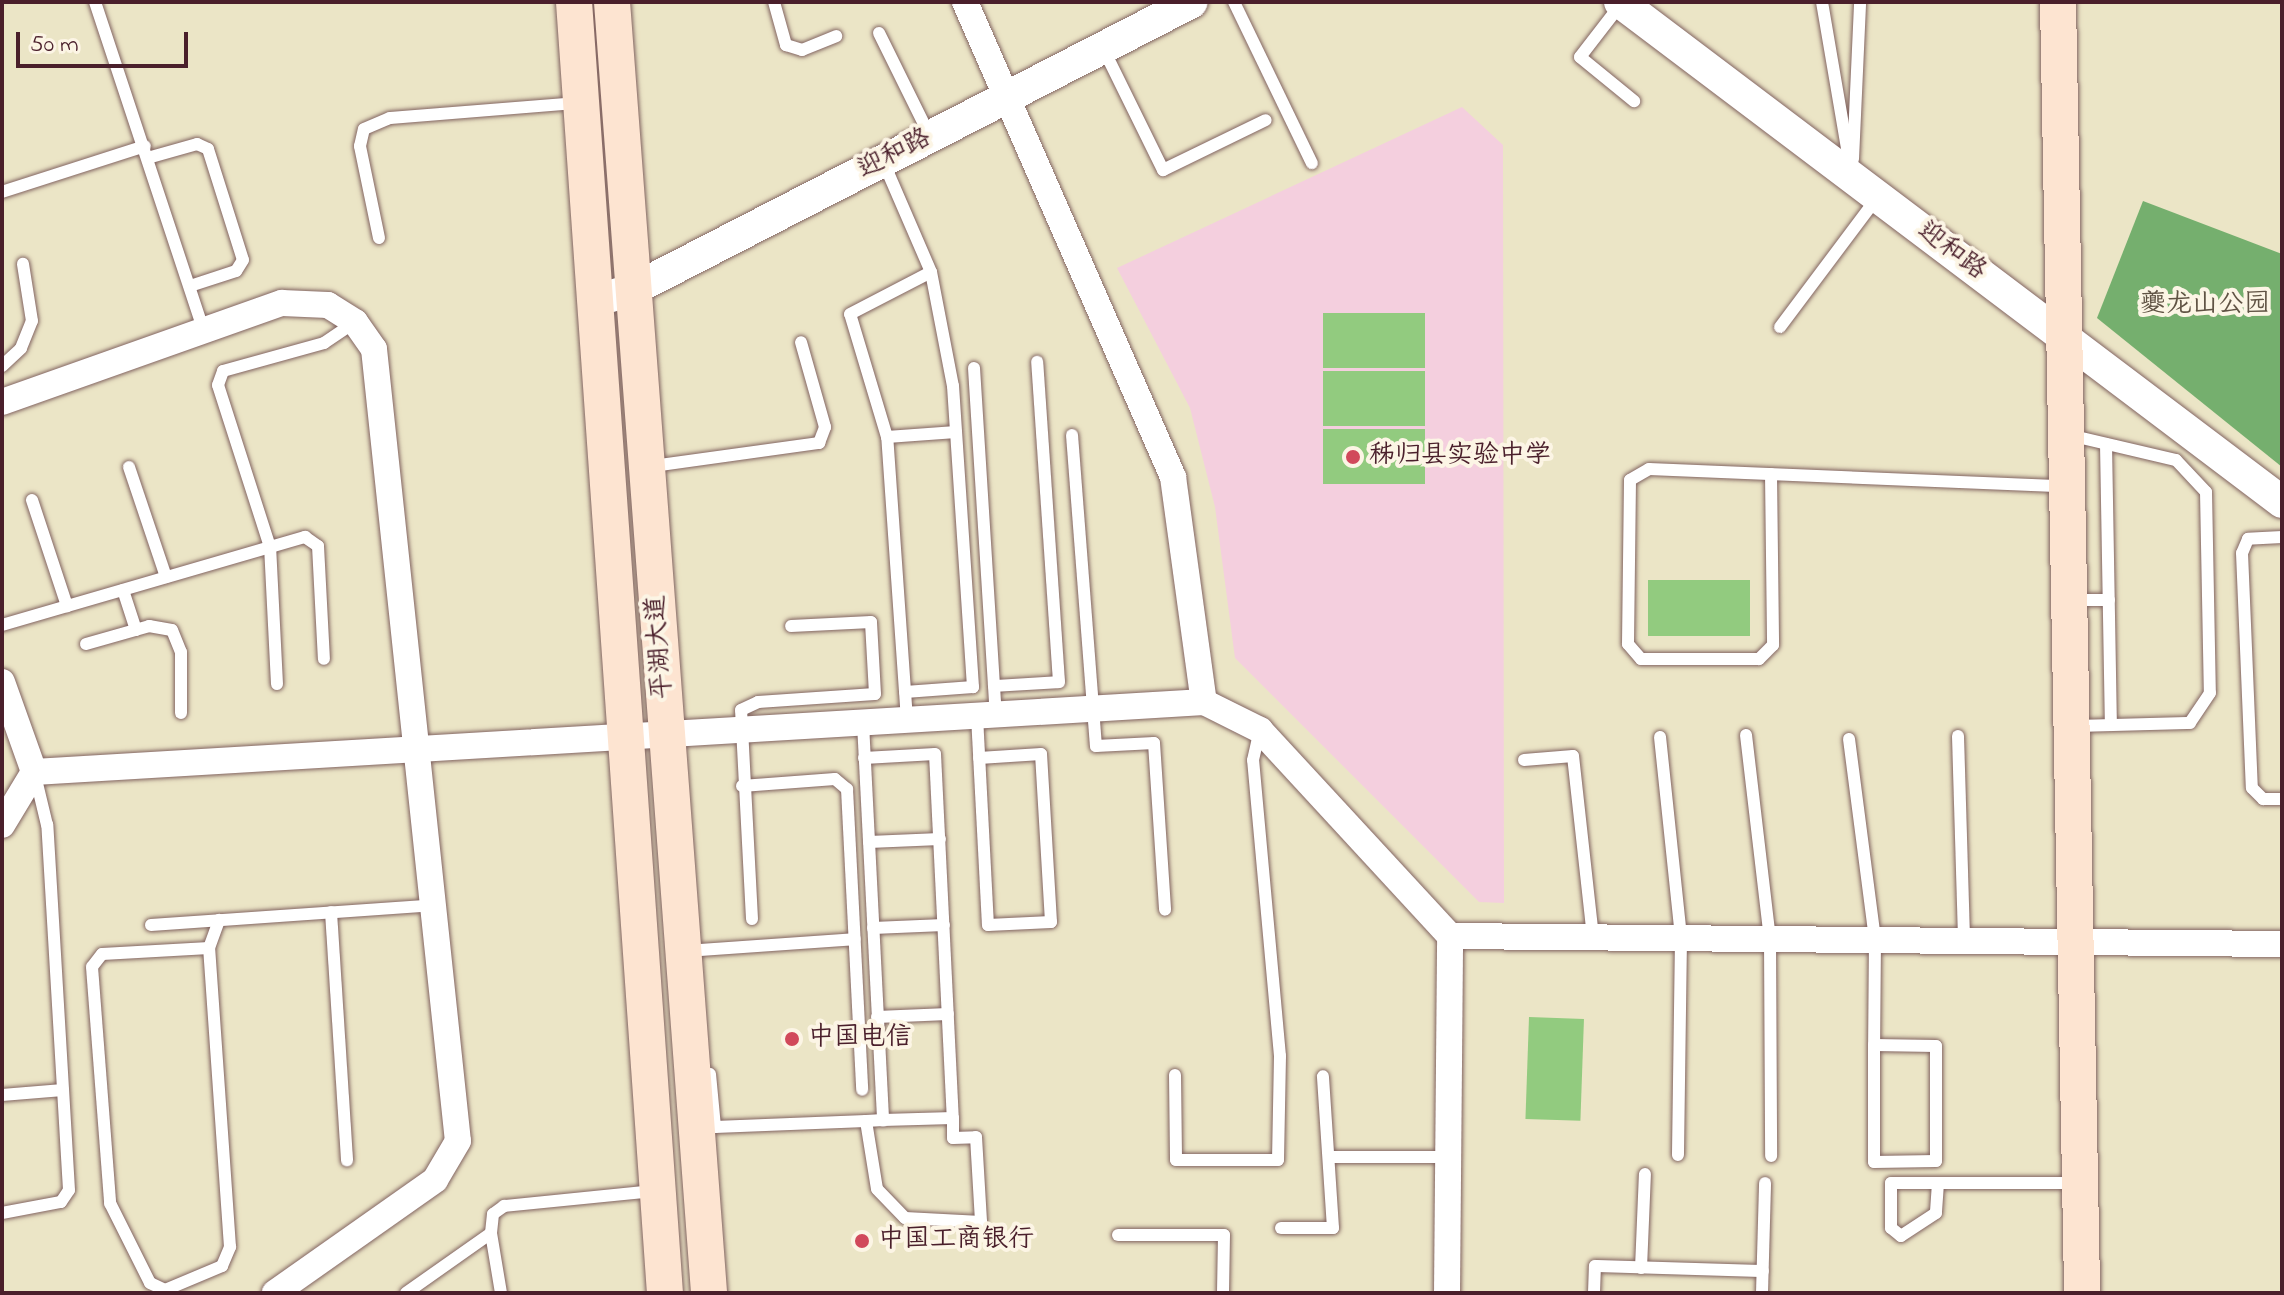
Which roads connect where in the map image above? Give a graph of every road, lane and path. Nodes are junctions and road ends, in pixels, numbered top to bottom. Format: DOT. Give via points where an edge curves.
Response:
graph roads {
  1 [pos="95,2"];
  2 [pos="612,2"];
  3 [pos="625,2"];
  4 [pos="774,2"];
  5 [pos="1192,2"];
  6 [pos="1234,2"];
  7 [pos="1621,2"];
  8 [pos="1822,2"];
  9 [pos="1860,2"];
  10 [pos="2058,2"];
  11 [pos="974,5"];
  12 [pos="574,8"];
  13 [pos="879,33"];
  14 [pos="836,36"];
  15 [pos="1103,48"];
  16 [pos="1007,97"];
  17 [pos="1634,101"];
  18 [pos="581,103"];
  19 [pos="1266,120"];
  20 [pos="930,137"];
  21 [pos="148,152"];
  22 [pos="883,161"];
  23 [pos="1312,163"];
  24 [pos="1852,177"];
  25 [pos="2,192"];
  26 [pos="1878,197"];
  27 [pos="379,238"];
  28 [pos="23,264"];
  29 [pos="931,272"];
  30 [pos="190,286"];
  31 [pos="639,286"];
  32 [pos="595,301"];
  33 [pos="355,322"];
  34 [pos="1780,327"];
  35 [pos="204,331"];
  36 [pos="2063,336"];
  37 [pos="801,342"];
  38 [pos="1037,362"];
  39 [pos="2,366"];
  40 [pos="974,368"];
  41 [pos="2,402"];
  42 [pos="956,432"];
  43 [pos="2065,434"];
  44 [pos="1072,435"];
  45 [pos="887,437"];
  46 [pos="2106,444"];
  47 [pos="660,465"];
  48 [pos="129,467"];
  49 [pos="1771,474"];
  50 [pos="2066,486"];
  51 [pos="32,500"];
  52 [pos="2282,502"];
  53 [pos="2282,537"];
  54 [pos="270,547"];
  55 [pos="166,577"];
  56 [pos="123,590"];
  57 [pos="2068,600"];
  58 [pos="2109,600"];
  59 [pos="67,606"];
  60 [pos="2,625"];
  61 [pos="791,626"];
  62 [pos="136,630"];
  63 [pos="86,644"];
  64 [pos="324,659"];
  65 [pos="2,682"];
  66 [pos="277,684"];
  67 [pos="994,686"];
  68 [pos="905,692"];
  69 [pos="1204,702"];
  70 [pos="1093,709"];
  71 [pos="181,713"];
  72 [pos="986,715"];
  73 [pos="907,720"];
  74 [pos="863,723"];
  75 [pos="2111,725"];
  76 [pos="2070,727"];
  77 [pos="738,730"];
  78 [pos="1260,730"];
  79 [pos="674,734"];
  80 [pos="1746,735"];
  81 [pos="1958,736"];
  82 [pos="626,737"];
  83 [pos="1660,737"];
  84 [pos="1849,739"];
  85 [pos="418,749"];
  86 [pos="864,758"];
  87 [pos="979,758"];
  88 [pos="1524,760"];
  89 [pos="34,772"];
  90 [pos="742,786"];
  91 [pos="2282,799"];
  92 [pos="2,825"];
  93 [pos="940,839"];
  94 [pos="869,842"];
  95 [pos="435,905"];
  96 [pos="1165,910"];
  97 [pos="331,912"];
  98 [pos="752,919"];
  99 [pos="219,920"];
  100 [pos="151,925"];
  101 [pos="944,925"];
  102 [pos="873,928"];
  103 [pos="1450,936"];
  104 [pos="1593,938"];
  105 [pos="1681,938"];
  106 [pos="855,939"];
  107 [pos="1770,939"];
  108 [pos="1875,940"];
  109 [pos="1964,941"];
  110 [pos="2073,942"];
  111 [pos="2282,944"];
  112 [pos="209,948"];
  113 [pos="699,950"];
  114 [pos="948,1014"];
  115 [pos="877,1017"];
  116 [pos="707,1038"];
  117 [pos="1874,1045"];
  118 [pos="708,1053"];
  119 [pos="1175,1075"];
  120 [pos="1323,1076"];
  121 [pos="63,1090"];
  122 [pos="862,1090"];
  123 [pos="2,1095"];
  124 [pos="953,1118"];
  125 [pos="883,1120"];
  126 [pos="866,1121"];
  127 [pos="706,1127"];
  128 [pos="1678,1155"];
  129 [pos="1771,1156"];
  130 [pos="1333,1157"];
  131 [pos="1448,1157"];
  132 [pos="347,1160"];
  133 [pos="1645,1174"];
  134 [pos="1765,1183"];
  135 [pos="1938,1183"];
  136 [pos="2077,1183"];
  137 [pos="658,1191"];
  138 [pos="2,1213"];
  139 [pos="1281,1228"];
  140 [pos="491,1233"];
  141 [pos="1118,1235"];
  142 [pos="1641,1268"];
  143 [pos="1763,1271"];
  144 [pos="2079,1282"];
  145 [pos="275,1293"];
  146 [pos="406,1293"];
  147 [pos="501,1293"];
  148 [pos="665,1293"];
  149 [pos="709,1293"];
  150 [pos="1223,1293"];
  151 [pos="1447,1293"];
  152 [pos="1594,1293"];
  153 [pos="1762,1293"];
  1 -- 21 [label="lane"];
  2 -- 31 [label="main road, 平湖大道"];
  3 -- 31 [label="lane"];
  4 -- 14 [label="lane" via="786,45 802,50"];
  5 -- 15 [label="street, 迎和路"];
  6 -- 23 [label="lane"];
  7 -- 17 [label="lane" via="1580,57"];
  7 -- 24 [label="street, 迎和路"];
  8 -- 24 [label="lane"];
  9 -- 24 [label="lane"];
  10 -- 36 [label="main road"];
  11 -- 16 [label="street"];
  12 -- 18 [label="main road, 平湖大道"];
  13 -- 20 [label="lane"];
  15 -- 16 [label="street, 迎和路"];
  15 -- 19 [label="lane" via="1163,170"];
  16 -- 20 [label="street, 迎和路"];
  16 -- 69 [label="street" via="1173,477"];
  18 -- 27 [label="lane" via="390,118 364,129 360,146"];
  18 -- 32 [label="main road, 平湖大道"];
  20 -- 22 [label="street, 迎和路"];
  21 -- 25 [label="lane"];
  21 -- 30 [label="lane"];
  21 -- 30 [label="lane" via="197,144 208,149 243,260 236,271"];
  22 -- 29 [label="lane"];
  22 -- 31 [label="street, 迎和路"];
  24 -- 26 [label="street, 迎和路"];
  26 -- 34 [label="lane"];
  26 -- 36 [label="street, 迎和路"];
  28 -- 39 [label="lane" via="32,321 21,348"];
  29 -- 42 [label="lane"];
  29 -- 45 [label="lane" via="850,314"];
  30 -- 35 [label="lane"];
  31 -- 32 [label="street, 迎和路"];
  31 -- 47 [label="lane"];
  31 -- 79 [label="main road, 平湖大道"];
  32 -- 82 [label="main road, 平湖大道"];
  33 -- 35 [label="street" via="328,305 297,301"];
  33 -- 54 [label="lane" via="324,343 223,371 218,385"];
  33 -- 85 [label="street" via="377,365"];
  35 -- 41 [label="street"];
  36 -- 43 [label="main road"];
  36 -- 52 [label="street, 迎和路"];
  37 -- 47 [label="lane" via="825,427 819,443"];
  38 -- 67 [label="lane" via="1059,682"];
  40 -- 67 [label="lane"];
  42 -- 45 [label="lane"];
  42 -- 68 [label="lane" via="973,687"];
  43 -- 46 [label="lane"];
  43 -- 50 [label="main road"];
  44 -- 70 [label="lane"];
  45 -- 68 [label="lane"];
  46 -- 58 [label="lane"];
  46 -- 75 [label="lane" via="2176,460 2206,492 2210,677 2203,711 2190,723"];
  47 -- 79 [label="lane"];
  48 -- 55 [label="lane"];
  49 -- 49 [label="lane" via="1649,469 1630,480 1628,644 1641,659 1759,659 1773,645"];
  49 -- 50 [label="lane"];
  50 -- 57 [label="main road"];
  51 -- 59 [label="lane"];
  53 -- 91 [label="lane" via="2248,539 2242,553 2252,788 2263,799"];
  54 -- 55 [label="lane"];
  54 -- 64 [label="lane" via="305,537 318,546"];
  54 -- 66 [label="lane"];
  55 -- 56 [label="lane"];
  56 -- 59 [label="lane"];
  56 -- 62 [label="lane"];
  57 -- 58 [label="lane"];
  57 -- 76 [label="main road"];
  58 -- 75 [label="lane"];
  59 -- 60 [label="lane"];
  61 -- 77 [label="lane" via="871,622 875,694 758,702 741,710"];
  62 -- 63 [label="lane"];
  62 -- 71 [label="lane" via="161,626 179,640"];
  65 -- 89 [label="street"];
  67 -- 72 [label="lane"];
  68 -- 73 [label="lane"];
  69 -- 70 [label="street"];
  69 -- 78 [label="street"];
  70 -- 72 [label="street"];
  70 -- 96 [label="lane" via="1096,746 1154,743"];
  72 -- 73 [label="street"];
  72 -- 87 [label="lane"];
  73 -- 74 [label="street"];
  74 -- 77 [label="street"];
  74 -- 86 [label="lane"];
  75 -- 76 [label="lane"];
  76 -- 110 [label="main road"];
  77 -- 79 [label="street"];
  77 -- 90 [label="lane"];
  78 -- 103 [label="street"];
  78 -- 119 [label="lane" via="1253,760 1280,1056 1278,1160 1176,1160"];
  79 -- 82 [label="street"];
  79 -- 113 [label="lane"];
  79 -- 127 [label="main road, 平湖大道"];
  80 -- 107 [label="lane"];
  81 -- 109 [label="lane"];
  82 -- 85 [label="street"];
  82 -- 137 [label="main road, 平湖大道"];
  83 -- 105 [label="lane"];
  84 -- 108 [label="lane"];
  85 -- 89 [label="street"];
  85 -- 95 [label="street"];
  86 -- 93 [label="lane" via="935,754"];
  86 -- 94 [label="lane"];
  87 -- 87 [label="lane" via="988,925 1051,922 1041,754"];
  88 -- 104 [label="lane" via="1573,756"];
  89 -- 92 [label="street"];
  89 -- 121 [label="lane" via="47,825"];
  90 -- 98 [label="lane"];
  90 -- 106 [label="lane" via="835,779 847,789"];
  93 -- 94 [label="lane"];
  93 -- 101 [label="lane"];
  94 -- 102 [label="lane"];
  95 -- 97 [label="lane"];
  95 -- 145 [label="street" via="458,1126 454,1157 435,1180"];
  97 -- 99 [label="lane"];
  97 -- 132 [label="lane"];
  99 -- 100 [label="lane"];
  99 -- 112 [label="lane"];
  101 -- 102 [label="lane"];
  101 -- 114 [label="lane"];
  102 -- 115 [label="lane"];
  103 -- 104 [label="street"];
  103 -- 131 [label="street"];
  104 -- 105 [label="street"];
  105 -- 107 [label="street"];
  105 -- 128 [label="lane"];
  106 -- 113 [label="lane"];
  106 -- 122 [label="lane"];
  107 -- 108 [label="street"];
  107 -- 129 [label="lane"];
  108 -- 109 [label="street"];
  108 -- 117 [label="lane"];
  109 -- 110 [label="street"];
  110 -- 111 [label="street"];
  110 -- 136 [label="main road"];
  112 -- 112 [label="lane" via="102,954 92,967 110,1203 150,1283 165,1290 222,1266 230,1247"];
  113 -- 116 [label="lane"];
  114 -- 115 [label="lane"];
  114 -- 124 [label="lane"];
  115 -- 125 [label="lane"];
  117 -- 117 [label="lane" via="1874,1162 1936,1161 1936,1046"];
  118 -- 127 [label="lane"];
  120 -- 130 [label="lane" via="1322,1138"];
  121 -- 123 [label="lane"];
  121 -- 138 [label="lane" via="69,1190 61,1202"];
  124 -- 125 [label="lane"];
  124 -- 126 [label="lane" via="953,1138 976,1137 981,1222 905,1218 877,1189"];
  125 -- 126 [label="lane"];
  126 -- 127 [label="lane"];
  127 -- 149 [label="main road, 平湖大道"];
  130 -- 131 [label="lane"];
  130 -- 139 [label="lane" via="1333,1228"];
  131 -- 151 [label="street"];
  133 -- 142 [label="lane"];
  134 -- 143 [label="lane"];
  135 -- 135 [label="lane" via="1891,1183 1891,1228 1901,1236 1936,1213"];
  135 -- 136 [label="lane"];
  136 -- 144 [label="main road"];
  137 -- 140 [label="lane" via="504,1206 493,1214"];
  137 -- 148 [label="main road, 平湖大道"];
  140 -- 146 [label="lane"];
  140 -- 147 [label="lane"];
  141 -- 150 [label="lane" via="1224,1235"];
  142 -- 143 [label="lane"];
  142 -- 152 [label="lane" via="1595,1266"];
  143 -- 153 [label="lane"];
}
